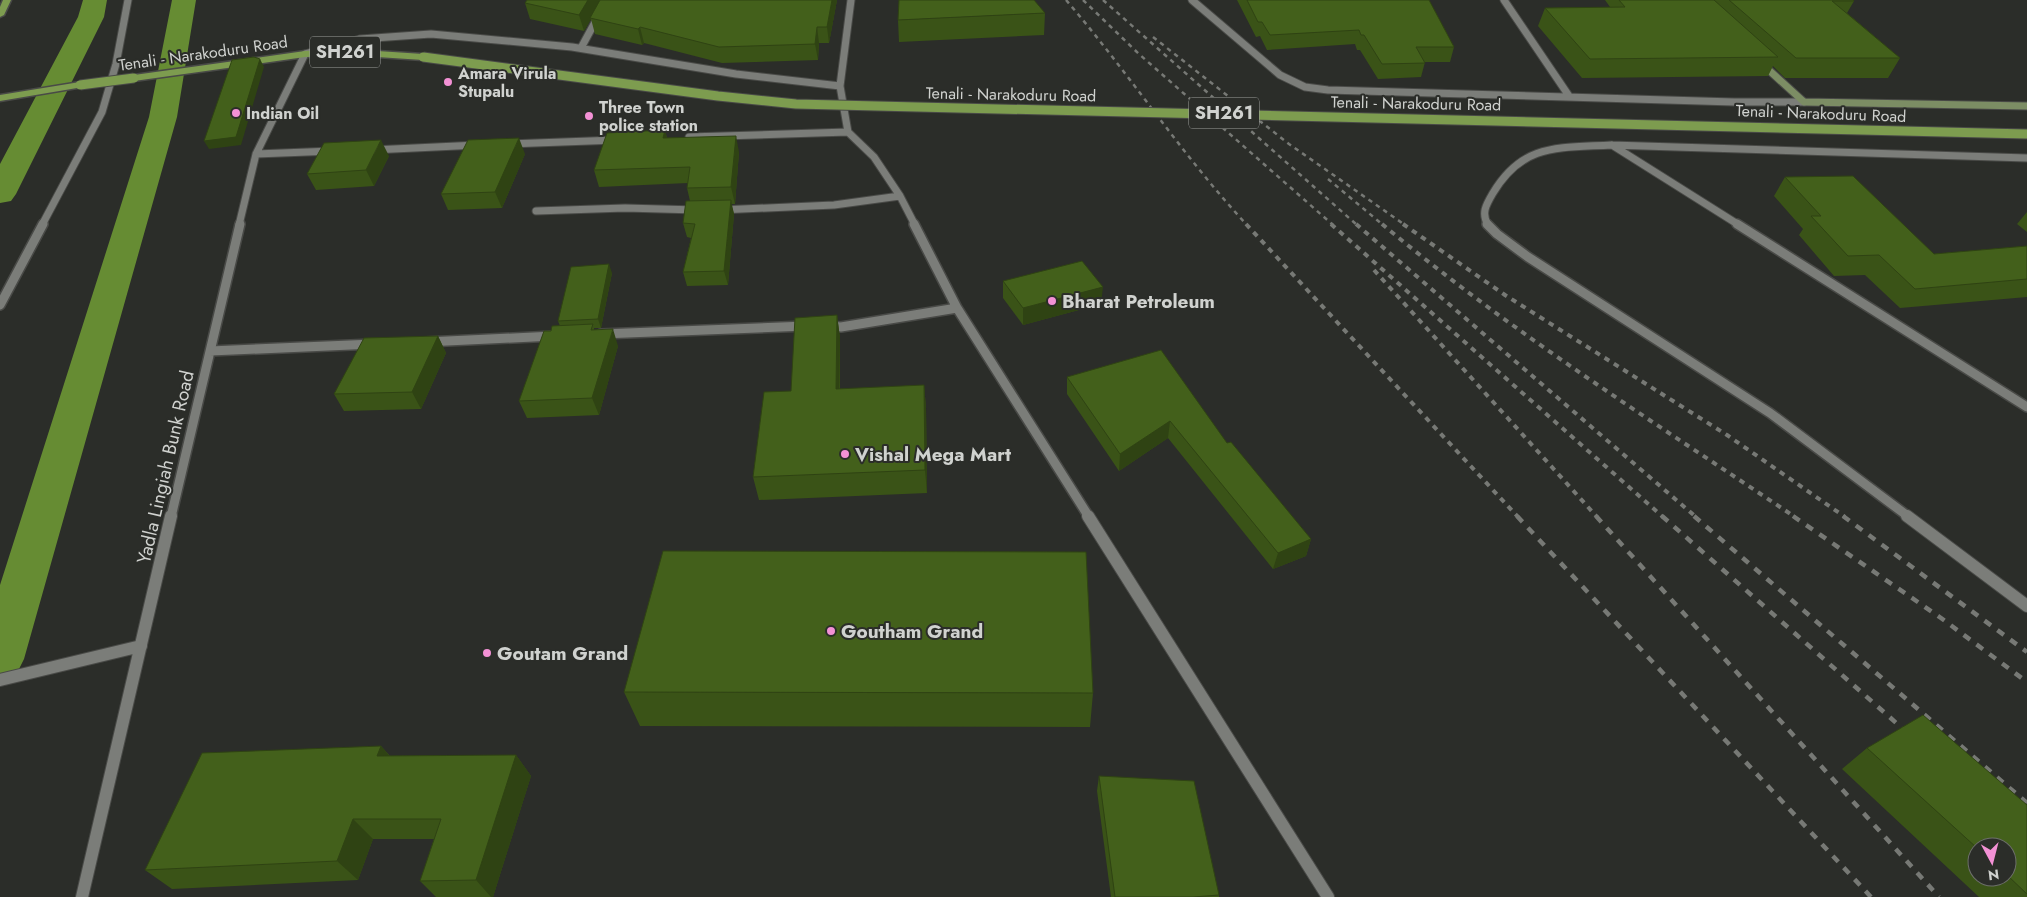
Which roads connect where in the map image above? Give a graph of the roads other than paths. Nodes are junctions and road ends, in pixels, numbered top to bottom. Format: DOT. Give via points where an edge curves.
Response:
graph roads {
  1 [pos="7,0"];
  2 [pos="128,0"];
  3 [pos="608,0"];
  4 [pos="851,0"];
  5 [pos="1192,0"];
  6 [pos="1504,0"];
  7 [pos="0,15"];
  8 [pos="581,48"];
  9 [pos="305,54"];
  10 [pos="1756,58"];
  11 [pos="840,86"];
  12 [pos="1569,96"];
  13 [pos="0,98"];
  14 [pos="1804,102"];
  15 [pos="2027,106"];
  16 [pos="848,132"];
  17 [pos="2027,134"];
  18 [pos="680,138"];
  19 [pos="632,140"];
  20 [pos="1611,145"];
  21 [pos="365,150"];
  22 [pos="346,151"];
  23 [pos="256,154"];
  24 [pos="2027,158"];
  25 [pos="900,196"];
  26 [pos="536,211"];
  27 [pos="0,304"];
  28 [pos="957,308"];
  29 [pos="595,334"];
  30 [pos="565,336"];
  31 [pos="418,342"];
  32 [pos="388,343"];
  33 [pos="210,351"];
  34 [pos="2027,407"];
  35 [pos="2027,606"];
  36 [pos="141,646"];
  37 [pos="0,680"];
  38 [pos="82,897"];
  39 [pos="1328,897"];
  1 -- 7 [label="main road"];
  2 -- 27 [label="street" via="116,64 102,112"];
  3 -- 8 [label="street"];
  4 -- 11 [label="street"];
  5 -- 12 [label="street" via="1280,75 1305,86 1328,90"];
  6 -- 12 [label="street"];
  8 -- 9 [label="street" via="431,34 360,39"];
  8 -- 11 [label="street" via="736,74"];
  9 -- 13 [label="main road, Tenali - Narakoduru Road / SH261, bridge"];
  9 -- 17 [label="main road, Tenali - Narakoduru Road / SH261, bridge" via="347,52 423,57 796,104"];
  9 -- 23 [label="street, Yadla Lingiah Bunk Road"];
  10 -- 14 [label="main road"];
  11 -- 16 [label="street"];
  12 -- 14 [label="street"];
  14 -- 15 [label="main road"];
  16 -- 18 [label="street"];
  16 -- 25 [label="street" via="874,157"];
  19 -- 21 [label="street"];
  20 -- 24 [label="street"];
  20 -- 34 [label="street"];
  20 -- 35 [label="street" via="1530,154 1507,172 1495,187 1483,212 1485,220 1528,257 1770,413"];
  22 -- 23 [label="street"];
  23 -- 33 [label="street, Yadla Lingiah Bunk Road"];
  25 -- 26 [label="street" via="795,208"];
  25 -- 28 [label="street"];
  28 -- 29 [label="street" via="840,327"];
  28 -- 39 [label="street"];
  30 -- 31 [label="street"];
  32 -- 33 [label="street"];
  33 -- 36 [label="street, Yadla Lingiah Bunk Road"];
  36 -- 37 [label="street"];
  36 -- 38 [label="street, Yadla Lingiah Bunk Road"];
}
